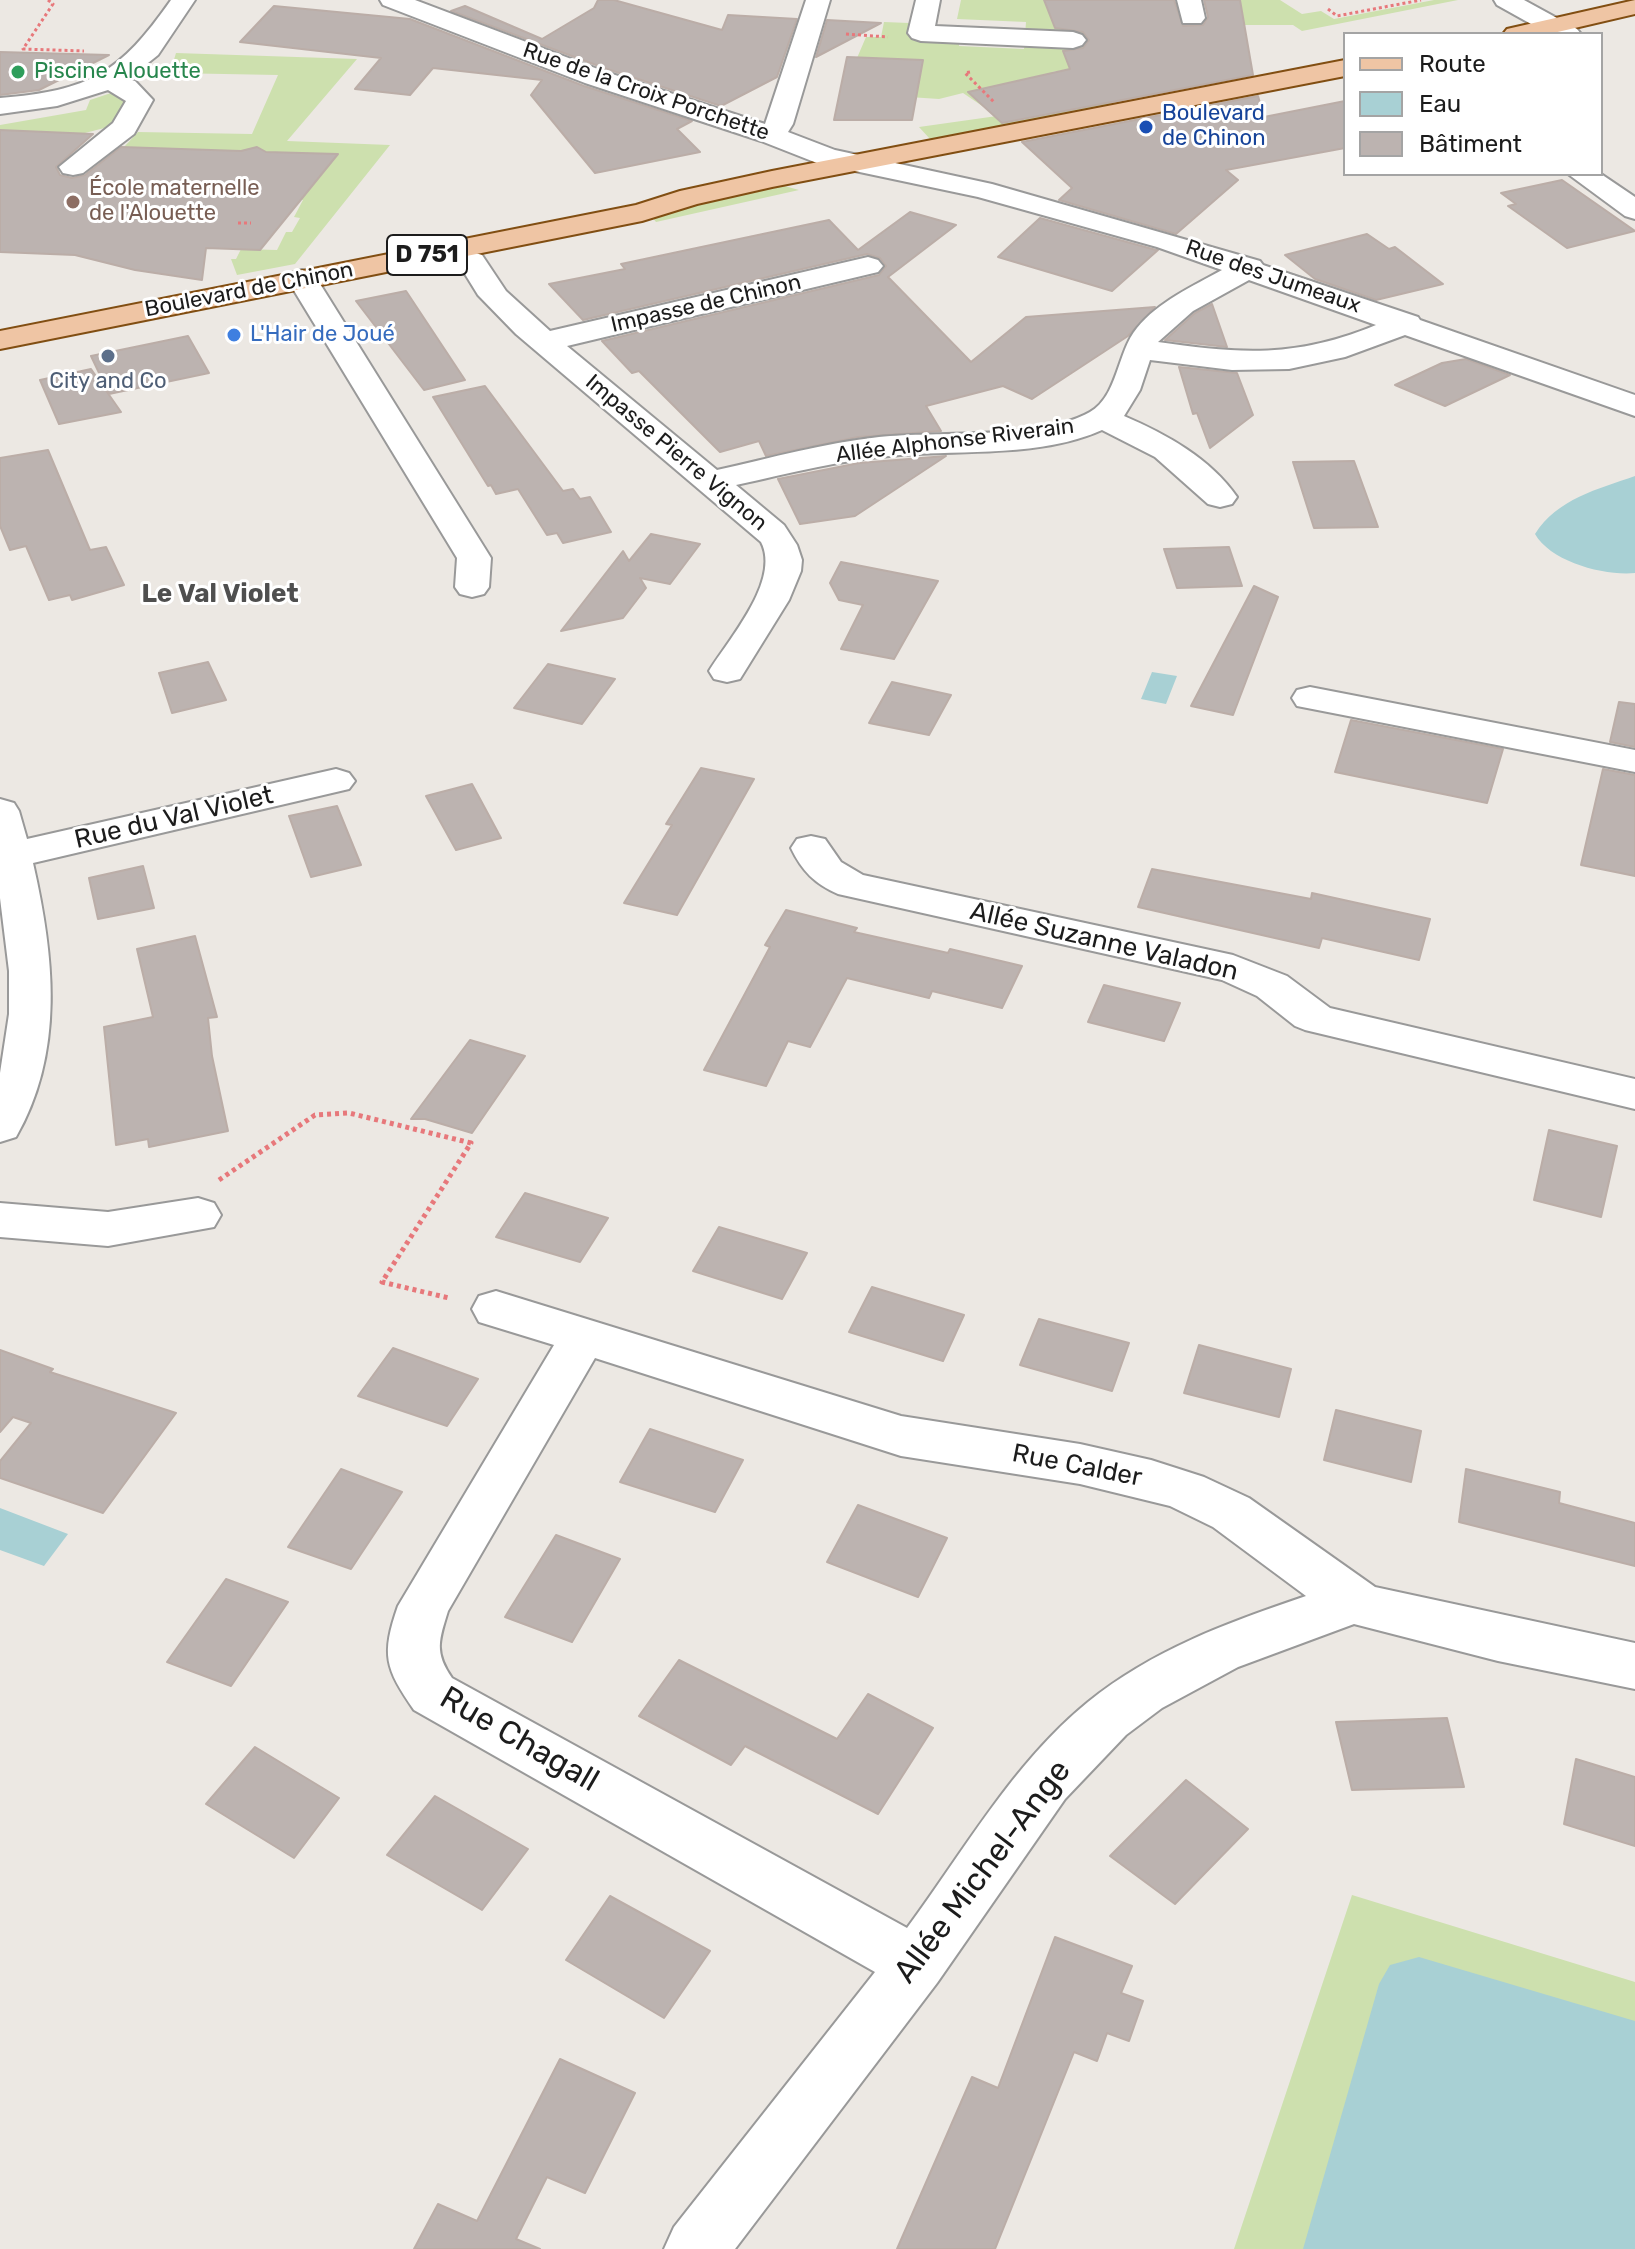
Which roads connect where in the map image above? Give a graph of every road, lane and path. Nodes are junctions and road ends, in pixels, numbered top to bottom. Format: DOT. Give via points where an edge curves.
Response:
graph roads {
  1 [pos="48,0"];
  2 [pos="183,0"];
  3 [pos="392,0"];
  4 [pos="818,0"];
  5 [pos="928,0"];
  6 [pos="1421,0"];
  7 [pos="1506,0"];
  8 [pos="1635,7"];
  9 [pos="1328,9"];
  10 [pos="1635,27"];
  11 [pos="1561,30"];
  12 [pos="1538,32"];
  13 [pos="1603,34"];
  14 [pos="1073,40"];
  15 [pos="145,53"];
  16 [pos="1343,68"];
  17 [pos="107,81"];
  18 [pos="1343,88"];
  19 [pos="0,106"];
  20 [pos="771,135"];
  21 [pos="852,164"];
  22 [pos="73,167"];
  23 [pos="903,175"];
  24 [pos="1585,176"];
  25 [pos="1635,210"];
  26 [pos="238,223"];
  27 [pos="251,223"];
  28 [pos="472,261"];
  29 [pos="868,266"];
  30 [pos="1250,267"];
  31 [pos="308,287"];
  32 [pos="1407,323"];
  33 [pos="0,340"];
  34 [pos="544,342"];
  35 [pos="1139,349"];
  36 [pos="0,356"];
  37 [pos="1635,406"];
  38 [pos="1103,418"];
  39 [pos="712,481"];
  40 [pos="1220,497"];
  41 [pos="472,587"];
  42 [pos="727,671"];
  43 [pos="1310,698"];
  44 [pos="1635,761"];
  45 [pos="336,781"];
  46 [pos="0,811"];
  47 [pos="811,848"];
  48 [pos="12,855"];
  49 [pos="1635,1094"];
  50 [pos="0,1126"];
  51 [pos="179,1218"];
  52 [pos="0,1220"];
  53 [pos="496,1309"];
  54 [pos="582,1339"];
  55 [pos="1354,1602"];
  56 [pos="1635,1666"];
  57 [pos="916,1964"];
  58 [pos="696,2249"];
  1 -- 15 [label="path" via="53,4 23,49"];
  2 -- 15 [label="street"];
  3 -- 20 [label="street, Rue de la Croix Porchette" via="594,77"];
  4 -- 20 [label="street" via="780,124"];
  5 -- 14 [label="street" via="921,33"];
  6 -- 9 [label="path" via="1337,16"];
  7 -- 11 [label="street"];
  8 -- 11 [label="main road"];
  10 -- 13 [label="main road"];
  11 -- 12 [label="main road"];
  15 -- 17 [label="street"];
  16 -- 21 [label="main road, Boulevard de Chinon / D 751"];
  17 -- 19 [label="street"];
  17 -- 22 [label="street" via="126,87 140,100 124,128"];
  18 -- 23 [label="main road, Boulevard de Chinon / D 751"];
  20 -- 21 [label="street, Rue de la Croix Porchette"];
  21 -- 23 [label="street, Rue de la Croix Porchette"];
  21 -- 31 [label="main road, Boulevard de Chinon / D 751"];
  23 -- 28 [label="main road, Boulevard de Chinon / D 751"];
  23 -- 30 [label="street, Rue des Jumeaux" via="1070,212"];
  24 -- 25 [label="street"];
  26 -- 27 [label="path"];
  28 -- 31 [label="main road, Boulevard de Chinon / D 751"];
  28 -- 34 [label="street, Impasse Pierre Vignon" via="493,296"];
  29 -- 34 [label="street, Impasse de Chinon"];
  30 -- 32 [label="street, Rue des Jumeaux"];
  30 -- 35 [label="street, Allée Alphonse Riverain" via="1170,315"];
  31 -- 33 [label="main road, Boulevard de Chinon / D 751"];
  31 -- 36 [label="main road, Boulevard de Chinon / D 751"];
  31 -- 41 [label="street" via="474,558"];
  32 -- 35 [label="street" via="1359,344 1290,360 1222,360"];
  32 -- 37 [label="street, Rue des Jumeaux"];
  34 -- 39 [label="street, Impasse Pierre Vignon"];
  35 -- 38 [label="street, Allée Alphonse Riverain" via="1123,396"];
  38 -- 39 [label="street, Allée Alphonse Riverain" via="1052,434 878,447"];
  38 -- 40 [label="street, Allée Alphonse Riverain" via="1171,450"];
  39 -- 42 [label="street, Impasse Pierre Vignon" via="772,532 786,563 772,598"];
  43 -- 44 [label="street"];
  45 -- 48 [label="street, Rue du Val Violet"];
  46 -- 48 [label="street"];
  47 -- 49 [label="street, Allée Suzanne Valadon" via="817,864 852,885 1233,969 1272,986 1320,1020"];
  48 -- 50 [label="street" via="30,969 28,1023 19,1088"];
  51 -- 52 [label="street" via="108,1229"];
  51 -- 53 [label="path" via="315,1115 349,1113 471,1143 382,1282"];
  53 -- 54 [label="street, Rue Calder"];
  54 -- 55 [label="street, Rue Calder" via="901,1436 1126,1472 1188,1492 1243,1517"];
  54 -- 57 [label="street, Rue Chagall" via="424,1606 413,1639 413,1667 433,1694"];
  55 -- 56 [label="street, Rue Calder" via="1501,1641"];
  55 -- 57 [label="street, Allée Michel-Ange" via="1197,1660 1141,1693 1088,1734 1040,1788"];
  57 -- 58 [label="street, Allée Michel-Ange"];
}
